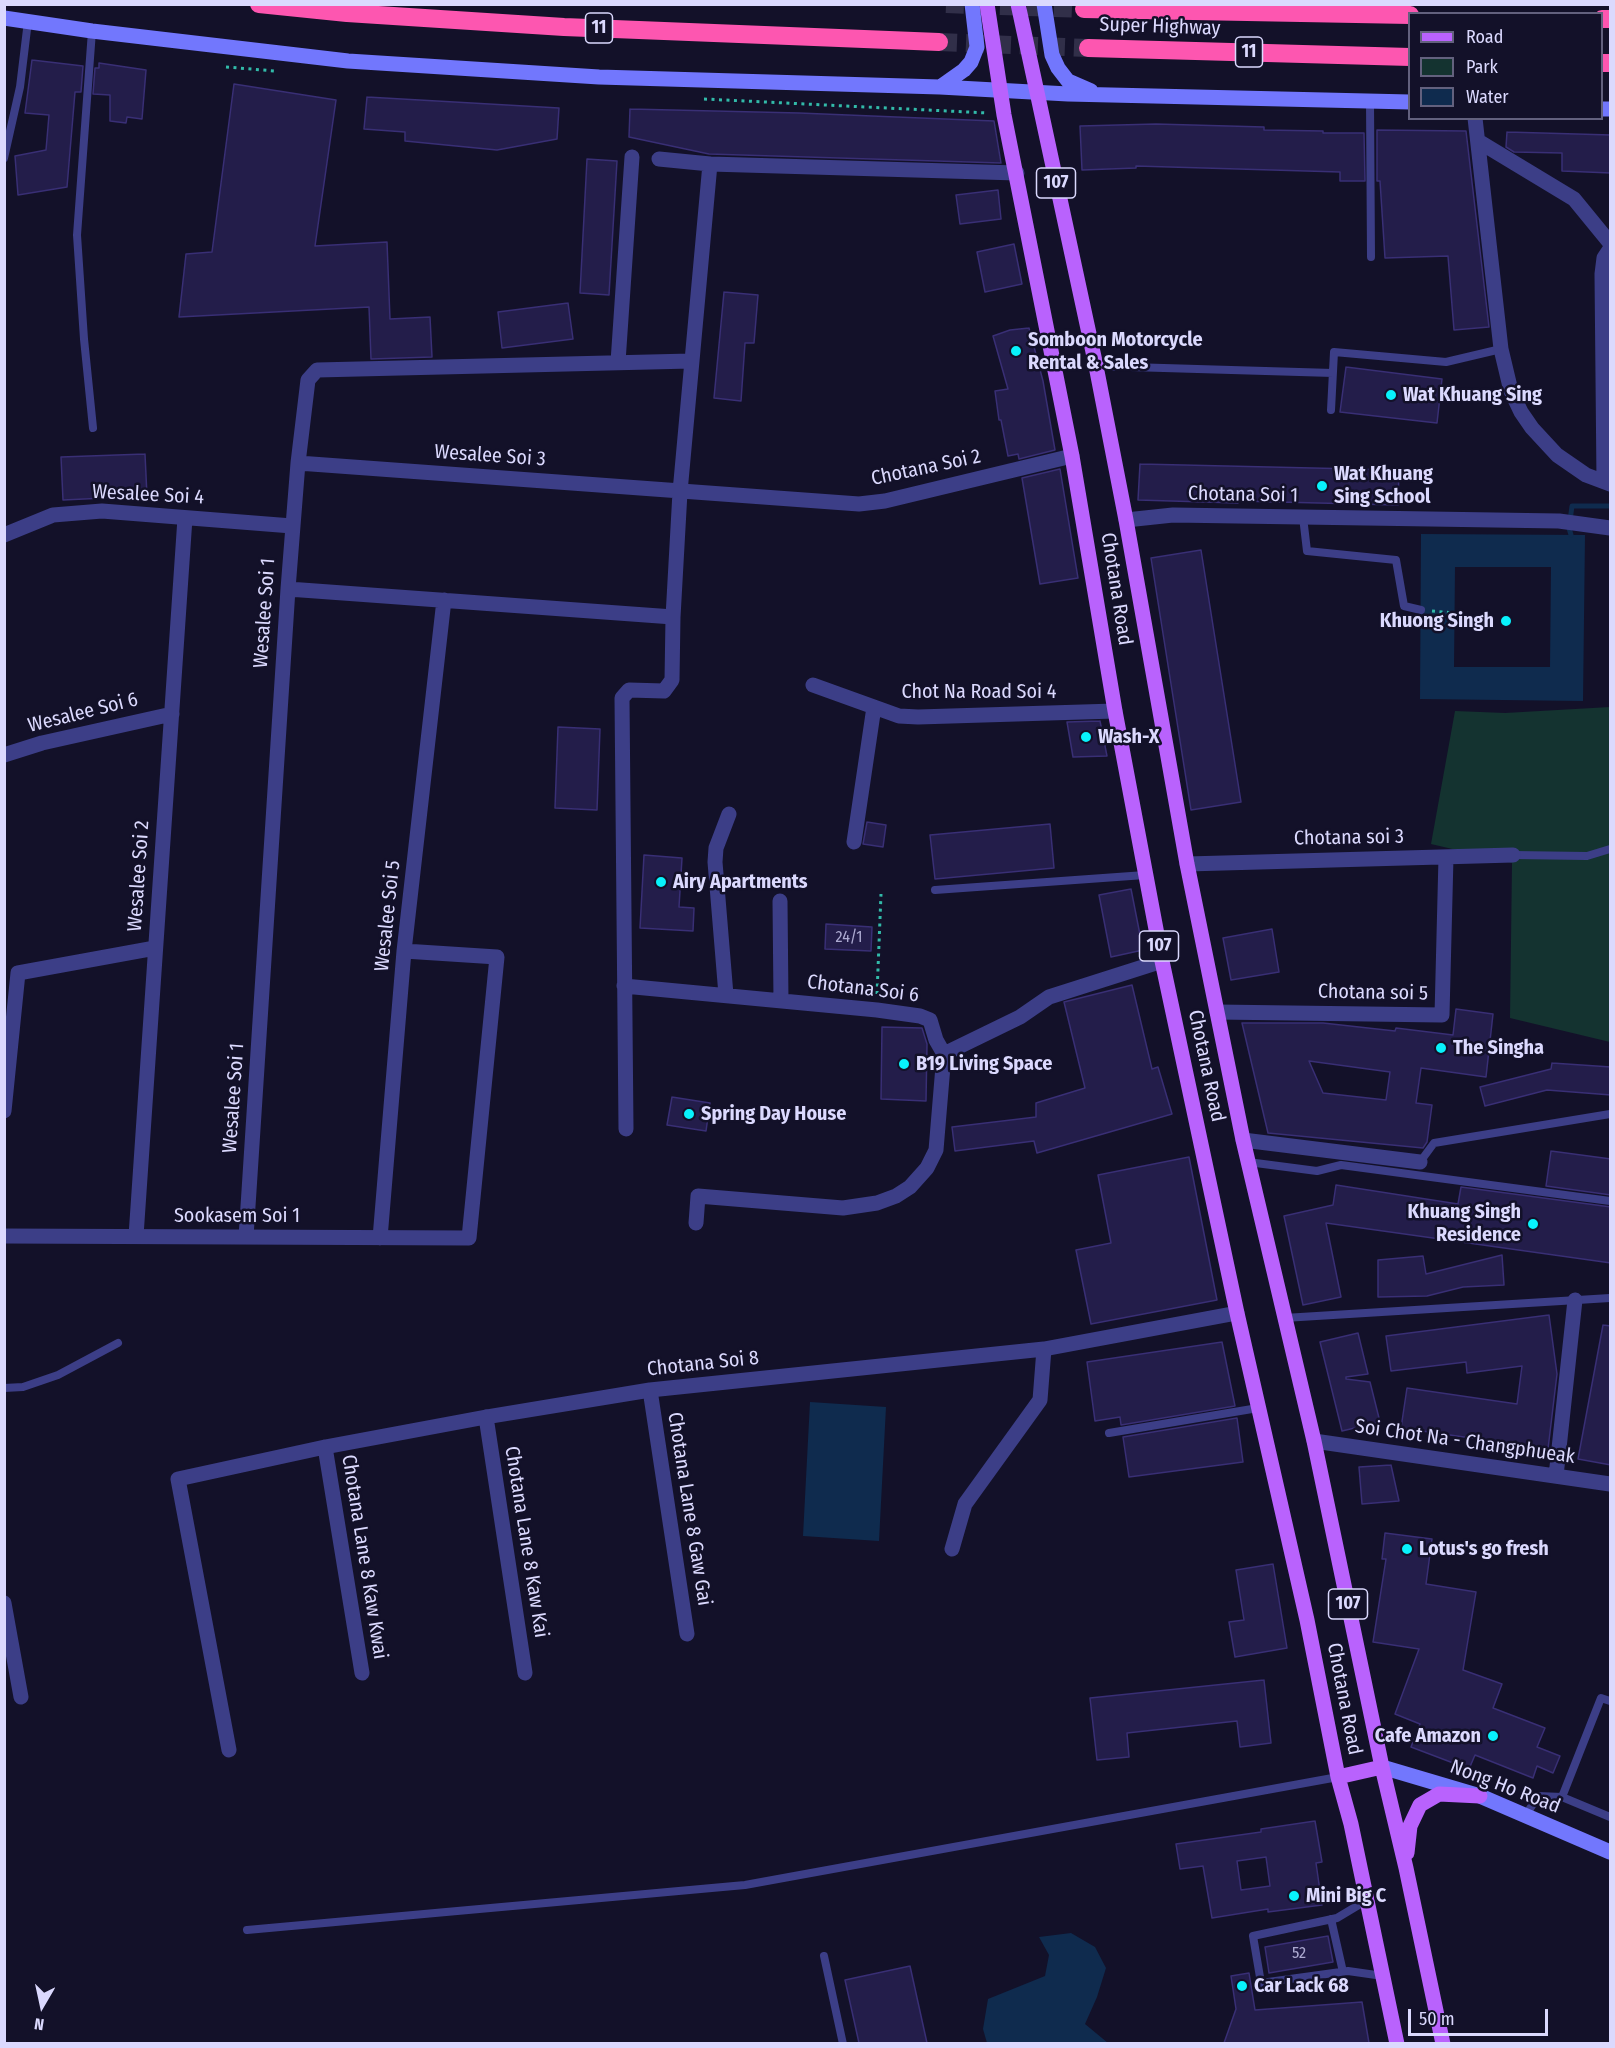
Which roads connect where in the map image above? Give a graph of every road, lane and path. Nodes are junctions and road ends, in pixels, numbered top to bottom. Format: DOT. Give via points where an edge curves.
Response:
graph roads {
  1 [pos="259,4"];
  2 [pos="972,4"];
  3 [pos="987,4"];
  4 [pos="1018,4"];
  5 [pos="1044,4"];
  6 [pos="1084,9"];
  7 [pos="1408,15"];
  8 [pos="4,18"];
  9 [pos="28,21"];
  10 [pos="92,31"];
  11 [pos="939,42"];
  12 [pos="1088,48"];
  13 [pos="1408,57"];
  14 [pos="940,87"];
  15 [pos="1001,91"];
  16 [pos="1037,93"];
  17 [pos="1100,95"];
  18 [pos="1370,101"];
  19 [pos="1408,102"];
  20 [pos="1475,120"];
  21 [pos="1478,141"];
  22 [pos="632,157"];
  23 [pos="4,158"];
  24 [pos="659,159"];
  25 [pos="710,164"];
  26 [pos="1017,173"];
  27 [pos="1611,243"];
  28 [pos="1611,249"];
  29 [pos="1371,257"];
  30 [pos="1501,349"];
  31 [pos="691,361"];
  32 [pos="618,362"];
  33 [pos="1096,366"];
  34 [pos="1333,373"];
  35 [pos="1331,410"];
  36 [pos="93,428"];
  37 [pos="1072,456"];
  38 [pos="298,463"];
  39 [pos="1607,483"];
  40 [pos="680,492"];
  41 [pos="1303,517"];
  42 [pos="185,518"];
  43 [pos="1126,520"];
  44 [pos="292,526"];
  45 [pos="1611,528"];
  46 [pos="4,535"];
  47 [pos="288,589"];
  48 [pos="444,600"];
  49 [pos="1421,610"];
  50 [pos="1454,613"];
  51 [pos="673,617"];
  52 [pos="813,685"];
  53 [pos="874,707"];
  54 [pos="1115,711"];
  55 [pos="172,714"];
  56 [pos="4,755"];
  57 [pos="729,814"];
  58 [pos="854,842"];
  59 [pos="1611,849"];
  60 [pos="1513,855"];
  61 [pos="1446,857"];
  62 [pos="1187,864"];
  63 [pos="1145,875"];
  64 [pos="935,890"];
  65 [pos="881,894"];
  66 [pos="780,901"];
  67 [pos="155,948"];
  68 [pos="404,951"];
  69 [pos="1162,961"];
  70 [pos="11,974"];
  71 [pos="624,986"];
  72 [pos="726,996"];
  73 [pos="781,1001"];
  74 [pos="877,1010"];
  75 [pos="1217,1012"];
  76 [pos="944,1054"];
  77 [pos="4,1110"];
  78 [pos="1611,1114"];
  79 [pos="626,1130"];
  80 [pos="1243,1140"];
  81 [pos="1248,1162"];
  82 [pos="1420,1162"];
  83 [pos="1611,1201"];
  84 [pos="696,1223"];
  85 [pos="4,1236"];
  86 [pos="136,1236"];
  87 [pos="246,1237"];
  88 [pos="380,1238"];
  89 [pos="1611,1298"];
  90 [pos="1575,1300"];
  91 [pos="1237,1313"];
  92 [pos="1284,1318"];
  93 [pos="118,1343"];
  94 [pos="1044,1349"];
  95 [pos="4,1388"];
  96 [pos="650,1390"];
  97 [pos="1258,1408"];
  98 [pos="486,1417"];
  99 [pos="1109,1433"];
  100 [pos="1314,1441"];
  101 [pos="325,1447"];
  102 [pos="1556,1476"];
  103 [pos="1611,1484"];
  104 [pos="952,1549"];
  105 [pos="4,1603"];
  106 [pos="687,1634"];
  107 [pos="10,1670"];
  108 [pos="362,1673"];
  109 [pos="525,1673"];
  110 [pos="21,1697"];
  111 [pos="1611,1701"];
  112 [pos="229,1750"];
  113 [pos="1382,1767"];
  114 [pos="1338,1778"];
  115 [pos="1480,1796"];
  116 [pos="1562,1797"];
  117 [pos="1526,1815"];
  118 [pos="1611,1817"];
  119 [pos="1611,1852"];
  120 [pos="1406,1868"];
  121 [pos="1367,1900"];
  122 [pos="1331,1919"];
  123 [pos="246,1930"];
  124 [pos="824,1956"];
  125 [pos="1343,1972"];
  126 [pos="1383,1976"];
  127 [pos="843,2043"];
  128 [pos="1397,2043"];
  129 [pos="1443,2043"];
  1 -- 11 [label="highway, 11" via="564,27"];
  2 -- 14 [label="main road" via="976,47 971,62"];
  3 -- 15 [label="main road, Chotana Road"];
  4 -- 16 [label="main road, Chotana Road"];
  5 -- 17 [label="main road" via="1052,55 1058,68 1068,81"];
  6 -- 7 [label="highway, Super Highway / 11"];
  8 -- 9 [label="main road"];
  9 -- 10 [label="main road"];
  9 -- 23 [label="lane" via="20,87"];
  10 -- 14 [label="main road" via="348,61 599,77"];
  10 -- 36 [label="lane" via="77,235"];
  12 -- 13 [label="highway, Super Highway / 11"];
  14 -- 15 [label="main road"];
  15 -- 16 [label="main road"];
  15 -- 26 [label="main road, Chotana Road / 107"];
  16 -- 17 [label="main road"];
  16 -- 33 [label="main road, Chotana Road / 107"];
  17 -- 18 [label="main road"];
  18 -- 19 [label="main road"];
  18 -- 29 [label="lane"];
  20 -- 21 [label="street"];
  21 -- 27 [label="street" via="1574,199"];
  21 -- 30 [label="street"];
  22 -- 32 [label="street"];
  24 -- 25 [label="street"];
  25 -- 26 [label="street"];
  25 -- 31 [label="street"];
  26 -- 37 [label="main road, Chotana Road / 107"];
  28 -- 39 [label="street" via="1604,258 1602,274"];
  30 -- 34 [label="lane" via="1446,362 1334,352"];
  30 -- 39 [label="street" via="1511,391 1532,428 1570,465"];
  31 -- 32 [label="street, Wesalee Soi 1"];
  31 -- 40 [label="street"];
  32 -- 38 [label="street, Wesalee Soi 1" via="317,370 308,380"];
  33 -- 34 [label="lane"];
  33 -- 43 [label="main road, Chotana Road / 107"];
  34 -- 35 [label="lane"];
  37 -- 40 [label="street, Chotana Soi 2" via="859,504"];
  37 -- 54 [label="main road, Chotana Road / 107"];
  38 -- 40 [label="street, Wesalee Soi 3"];
  38 -- 44 [label="street, Wesalee Soi 1"];
  40 -- 51 [label="street"];
  41 -- 43 [label="street, Chotana Soi 1" via="1173,515"];
  41 -- 45 [label="street, Chotana Soi 1" via="1559,521"];
  41 -- 49 [label="lane" via="1307,551 1396,560 1404,606"];
  42 -- 44 [label="street, Wesalee Soi 4"];
  42 -- 46 [label="street, Wesalee Soi 4" via="102,511 53,514"];
  42 -- 55 [label="street, Wesalee Soi 2"];
  43 -- 62 [label="main road, Chotana Road / 107"];
  44 -- 47 [label="street, Wesalee Soi 1"];
  47 -- 48 [label="street"];
  47 -- 87 [label="street, Wesalee Soi 1"];
  48 -- 51 [label="street"];
  48 -- 68 [label="street, Wesalee Soi 5"];
  49 -- 50 [label="path"];
  51 -- 71 [label="street" via="672,680 664,691 629,690 622,698"];
  52 -- 53 [label="street, Chot Na Road Soi 4"];
  53 -- 54 [label="street, Chot Na Road Soi 4" via="899,716 918,717"];
  53 -- 58 [label="street"];
  54 -- 63 [label="main road, Chotana Road / 107"];
  55 -- 56 [label="street, Wesalee Soi 6"];
  55 -- 67 [label="street, Wesalee Soi 2"];
  57 -- 72 [label="street" via="715,862"];
  59 -- 60 [label="lane" via="1587,856"];
  60 -- 61 [label="street, Chotana soi 3"];
  61 -- 62 [label="street, Chotana soi 3"];
  61 -- 75 [label="street, Chotana soi 5" via="1442,1016"];
  62 -- 75 [label="main road, Chotana Road / 107"];
  63 -- 64 [label="lane"];
  63 -- 69 [label="main road, Chotana Road / 107"];
  65 -- 74 [label="path"];
  66 -- 73 [label="street"];
  67 -- 70 [label="street"];
  67 -- 86 [label="street, Wesalee Soi 2"];
  68 -- 88 [label="street, Wesalee Soi 5"];
  68 -- 88 [label="street, Sookasem Soi 1" via="497,957 469,1238"];
  69 -- 76 [label="street" via="1049,997 1020,1017"];
  69 -- 91 [label="main road, Chotana Road / 107"];
  70 -- 77 [label="street"];
  71 -- 72 [label="street, Chotana Soi 6"];
  71 -- 79 [label="street"];
  72 -- 73 [label="street, Chotana Soi 6"];
  73 -- 74 [label="street, Chotana Soi 6"];
  74 -- 76 [label="street, Chotana Soi 6" via="930,1020"];
  75 -- 80 [label="main road, Chotana Road / 107"];
  76 -- 84 [label="street" via="936,1150 910,1187 877,1203 843,1208 698,1196"];
  78 -- 82 [label="lane" via="1434,1143"];
  80 -- 81 [label="main road, Chotana Road / 107"];
  80 -- 82 [label="street"];
  81 -- 83 [label="lane" via="1317,1171 1341,1166"];
  81 -- 92 [label="main road, Chotana Road / 107"];
  85 -- 86 [label="street, Sookasem Soi 1"];
  86 -- 87 [label="street, Sookasem Soi 1"];
  87 -- 88 [label="street, Sookasem Soi 1"];
  89 -- 90 [label="lane"];
  90 -- 92 [label="lane"];
  90 -- 102 [label="street"];
  91 -- 94 [label="street, Chotana Soi 8"];
  91 -- 97 [label="main road, Chotana Road / 107"];
  92 -- 100 [label="main road, Chotana Road / 107"];
  93 -- 95 [label="lane" via="58,1376 23,1387"];
  94 -- 96 [label="street, Chotana Soi 8"];
  94 -- 104 [label="street" via="1040,1400 965,1504"];
  96 -- 98 [label="street, Chotana Soi 8"];
  96 -- 106 [label="street, Chotana Lane 8 Gaw Gai"];
  97 -- 99 [label="lane"];
  97 -- 114 [label="main road, Chotana Road / 107" via="1307,1620"];
  98 -- 101 [label="street, Chotana Soi 8"];
  98 -- 109 [label="street, Chotana Lane 8 Kaw Kai"];
  100 -- 102 [label="street, Soi Chot Na - Changphueak"];
  100 -- 113 [label="main road, Chotana Road / 107"];
  101 -- 108 [label="street, Chotana Lane 8 Kaw Kwai"];
  101 -- 112 [label="street, Chotana Soi 8" via="178,1479"];
  102 -- 103 [label="street, Soi Chot Na - Changphueak"];
  105 -- 107 [label="street"];
  107 -- 110 [label="street"];
  111 -- 116 [label="lane" via="1601,1698"];
  113 -- 114 [label="main road"];
  113 -- 115 [label="main road, Nong Ho Road"];
  113 -- 120 [label="main road, Chotana Road / 107"];
  114 -- 121 [label="main road, Chotana Road / 107"];
  114 -- 123 [label="lane" via="745,1885"];
  115 -- 117 [label="main road, Nong Ho Road"];
  115 -- 120 [label="main road" via="1439,1794 1420,1805 1410,1826"];
  116 -- 117 [label="lane" via="1538,1796"];
  116 -- 118 [label="lane"];
  117 -- 119 [label="main road, Nong Ho Road"];
  120 -- 129 [label="main road, Chotana Road / 107"];
  121 -- 122 [label="lane"];
  121 -- 126 [label="main road, Chotana Road / 107"];
  122 -- 125 [label="lane"];
  122 -- 125 [label="lane" via="1252,1936 1261,1983"];
  124 -- 127 [label="lane"];
  125 -- 126 [label="lane"];
  126 -- 128 [label="main road, Chotana Road / 107"];
}
